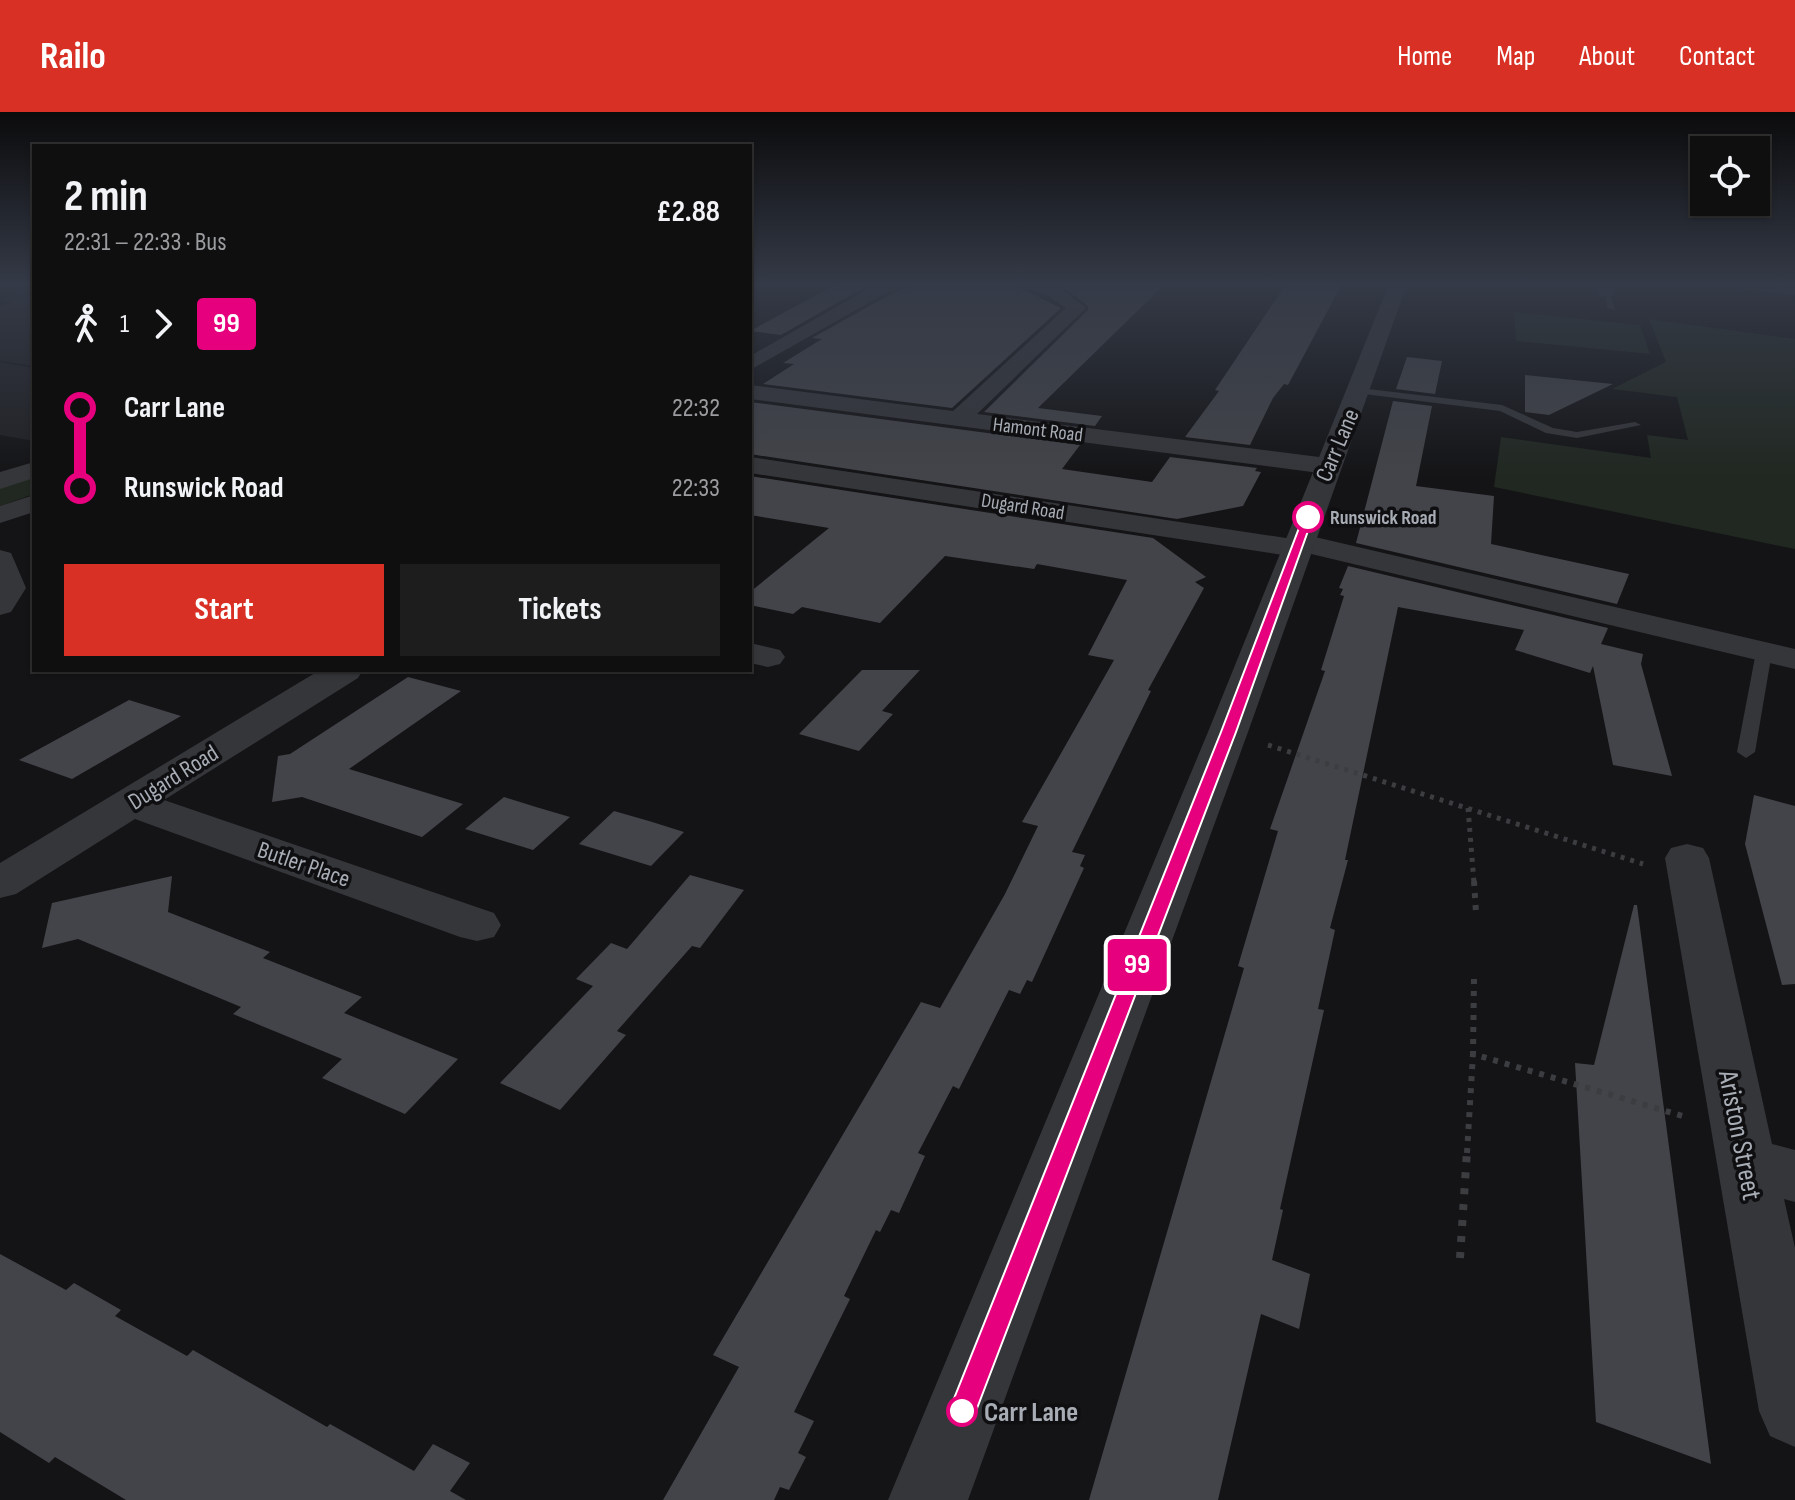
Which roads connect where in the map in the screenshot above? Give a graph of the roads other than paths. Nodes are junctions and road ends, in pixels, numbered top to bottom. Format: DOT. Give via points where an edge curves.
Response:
graph roads {
  1 [pos="776,349"];
  2 [pos="1033,349"];
  3 [pos="1375,349"];
  4 [pos="752,363"];
  5 [pos="1360,391"];
  6 [pos="752,392"];
  7 [pos="958,419"];
  8 [pos="1635,425"];
  9 [pos="752,465"];
  10 [pos="1327,466"];
  11 [pos="32,471"];
  12 [pos="0,481"];
  13 [pos="32,504"];
  14 [pos="0,515"];
  15 [pos="1297,545"];
  16 [pos="1764,652"];
  17 [pos="1795,659"];
  18 [pos="342,672"];
  19 [pos="1746,752"];
  20 [pos="131,803"];
  21 [pos="1689,868"];
  22 [pos="0,883"];
  23 [pos="477,925"];
  24 [pos="1760,1157"];
  25 [pos="1795,1411"];
  26 [pos="928,1500"];
  1 -- 4 [label="street"];
  2 -- 7 [label="street"];
  3 -- 5 [label="street, Carr Lane"];
  5 -- 8 [label="lane" via="1502,408 1550,431 1577,435"];
  5 -- 10 [label="street, Carr Lane"];
  6 -- 7 [label="street, Hamont Road"];
  7 -- 10 [label="street, Hamont Road"];
  9 -- 15 [label="street, Dugard Road"];
  10 -- 15 [label="street, Carr Lane"];
  11 -- 12 [label="street"];
  13 -- 14 [label="street"];
  15 -- 16 [label="street"];
  15 -- 26 [label="street, Carr Lane"];
  16 -- 17 [label="street"];
  16 -- 19 [label="lane"];
  18 -- 20 [label="street, Dugard Road"];
  20 -- 22 [label="street, Dugard Road"];
  20 -- 23 [label="street, Butler Place"];
  21 -- 24 [label="street, Ariston Street"];
  24 -- 25 [label="street, Ariston Street"];
}
